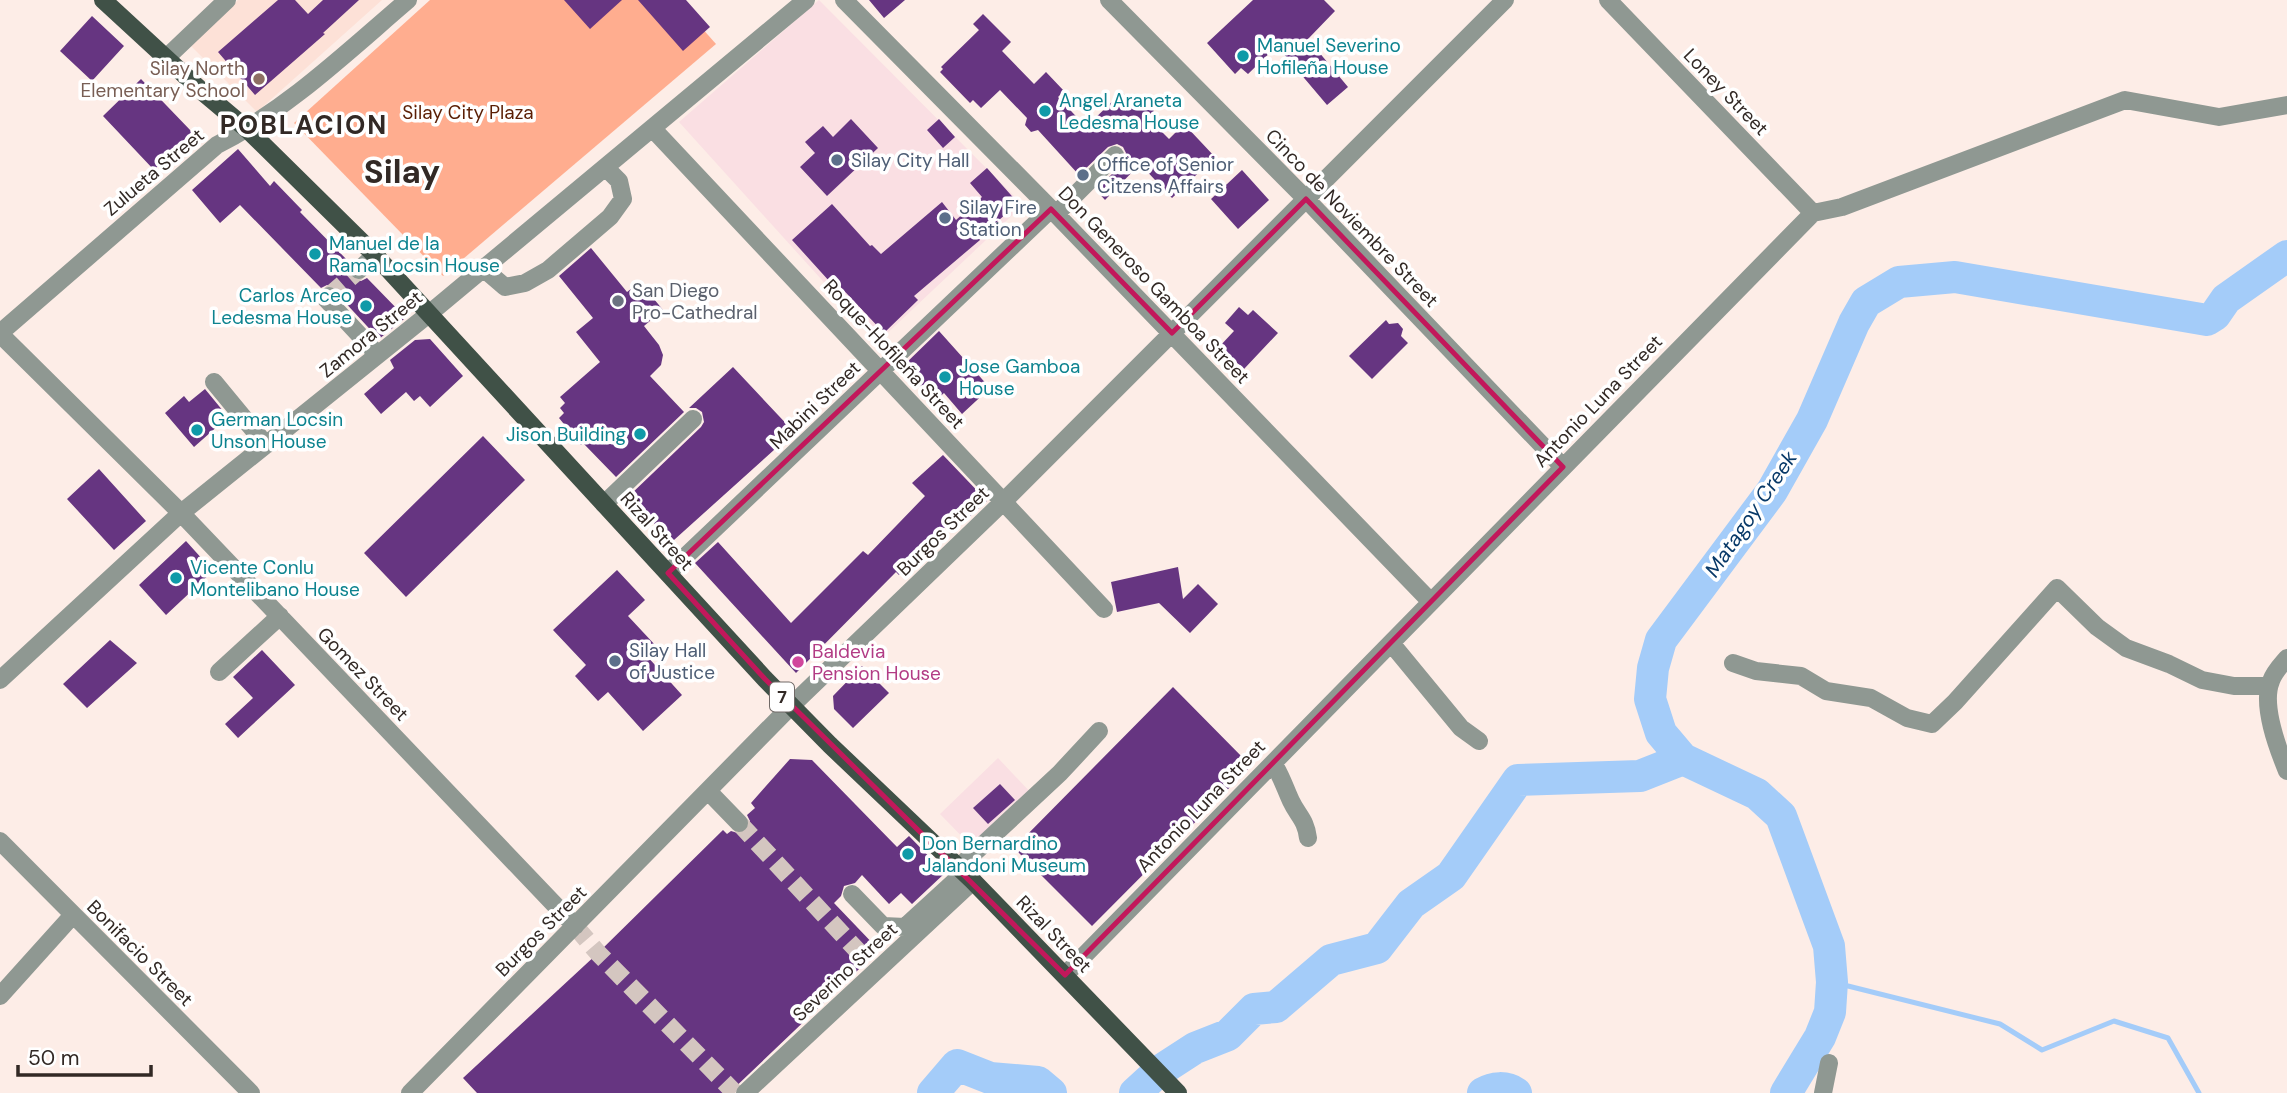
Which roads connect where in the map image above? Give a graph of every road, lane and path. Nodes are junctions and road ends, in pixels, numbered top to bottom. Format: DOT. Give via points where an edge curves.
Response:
graph roads {
  1 [pos="103,0"];
  2 [pos="226,0"];
  3 [pos="408,0"];
  4 [pos="806,0"];
  5 [pos="844,0"];
  6 [pos="1109,0"];
  7 [pos="1505,0"];
  8 [pos="1608,0"];
  9 [pos="165,59"];
  10 [pos="2287,104"];
  11 [pos="652,128"];
  12 [pos="248,130"];
  13 [pos="1115,155"];
  14 [pos="605,167"];
  15 [pos="1306,199"];
  16 [pos="1054,211"];
  17 [pos="1813,213"];
  18 [pos="375,255"];
  19 [pos="484,269"];
  20 [pos="359,270"];
  21 [pos="329,296"];
  22 [pos="430,313"];
  23 [pos="1172,333"];
  24 [pos="0,334"];
  25 [pos="378,355"];
  26 [pos="881,370"];
  27 [pos="214,382"];
  28 [pos="692,419"];
  29 [pos="266,445"];
  30 [pos="1563,467"];
  31 [pos="1004,501"];
  32 [pos="604,504"];
  33 [pos="181,513"];
  34 [pos="667,573"];
  35 [pos="1431,602"];
  36 [pos="1104,609"];
  37 [pos="280,616"];
  38 [pos="1391,643"];
  39 [pos="2287,659"];
  40 [pos="1733,663"];
  41 [pos="219,672"];
  42 [pos="0,680"];
  43 [pos="2269,686"];
  44 [pos="791,706"];
  45 [pos="1099,731"];
  46 [pos="1479,741"];
  47 [pos="1273,763"];
  48 [pos="2287,771"];
  49 [pos="708,791"];
  50 [pos="739,823"];
  51 [pos="1308,838"];
  52 [pos="0,841"];
  53 [pos="965,874"];
  54 [pos="852,894"];
  55 [pos="72,916"];
  56 [pos="575,926"];
  57 [pos="1065,975"];
  58 [pos="0,996"];
  59 [pos="1829,1063"];
  60 [pos="251,1093"];
  61 [pos="411,1093"];
  62 [pos="745,1093"];
  63 [pos="1178,1093"];
  64 [pos="1823,1093"];
  1 -- 9 [label="main road, Rizal Street / 7"];
  2 -- 9 [label="street"];
  3 -- 12 [label="street, Zulueta Street"];
  4 -- 11 [label="street, Zamora Street"];
  5 -- 16 [label="street, Don Generoso Gamboa Street"];
  6 -- 15 [label="street, Cinco de Noviembre Street"];
  7 -- 15 [label="street, Burgos Street"];
  8 -- 17 [label="street, Loney Street"];
  9 -- 12 [label="main road, Rizal Street / 7"];
  10 -- 17 [label="street" via="2219,117 2125,100 1842,207"];
  11 -- 14 [label="street, Zamora Street"];
  11 -- 26 [label="street, Roque-Hofileña Street"];
  12 -- 18 [label="main road, Rizal Street / 7"];
  12 -- 24 [label="street, Zulueta Street" via="216,145"];
  13 -- 16 [label="street, Mabini Street"];
  14 -- 19 [label="street, Zamora Street"];
  14 -- 19 [label="street" via="619,181 623,199 610,218 548,270 525,283 505,287"];
  15 -- 23 [label="street, Burgos Street"];
  15 -- 30 [label="street, Cinco de Noviembre Street"];
  16 -- 23 [label="street, Don Generoso Gamboa Street"];
  16 -- 26 [label="street, Mabini Street"];
  17 -- 30 [label="street, Antonio Luna Street"];
  18 -- 20 [label="street"];
  18 -- 22 [label="main road, Rizal Street / 7"];
  19 -- 22 [label="street, Zamora Street"];
  21 -- 25 [label="street" via="326,299"];
  22 -- 25 [label="street, Zamora Street"];
  22 -- 32 [label="main road, Rizal Street / 7"];
  23 -- 31 [label="street, Burgos Street"];
  23 -- 35 [label="street, Don Generoso Gamboa Street"];
  24 -- 33 [label="street, Gomez Street"];
  25 -- 29 [label="street, Zamora Street"];
  26 -- 31 [label="street, Roque-Hofileña Street"];
  26 -- 34 [label="street, Mabini Street"];
  27 -- 29 [label="street"];
  28 -- 32 [label="street"];
  29 -- 33 [label="street, Zamora Street"];
  30 -- 35 [label="street, Antonio Luna Street"];
  31 -- 36 [label="street, Roque-Hofileña Street"];
  31 -- 44 [label="street, Burgos Street"];
  32 -- 34 [label="main road, Rizal Street / 7"];
  33 -- 37 [label="street, Gomez Street"];
  33 -- 42 [label="street, Zamora Street"];
  34 -- 44 [label="main road, Rizal Street / 7"];
  35 -- 38 [label="street, Antonio Luna Street"];
  37 -- 41 [label="street"];
  37 -- 56 [label="street, Gomez Street"];
  38 -- 46 [label="street" via="1461,728"];
  38 -- 47 [label="street, Antonio Luna Street"];
  39 -- 43 [label="street"];
  40 -- 43 [label="street" via="1756,671 1801,676 1826,691 1871,698 1907,718 1932,724 2057,588 2126,648 2202,680"];
  43 -- 48 [label="street" via="2271,718"];
  44 -- 49 [label="street, Burgos Street"];
  44 -- 53 [label="main road, Rizal Street / 7"];
  45 -- 53 [label="street"];
  47 -- 51 [label="street" via="1304,819"];
  47 -- 57 [label="street, Antonio Luna Street"];
  49 -- 50 [label="street"];
  49 -- 56 [label="street, Burgos Street"];
  52 -- 55 [label="street, Bonifacio Street"];
  53 -- 54 [label="street" via="905,927 883,926"];
  53 -- 57 [label="main road, Rizal Street / 7"];
  53 -- 62 [label="street, Severino Street"];
  55 -- 58 [label="street"];
  55 -- 60 [label="street, Bonifacio Street"];
  56 -- 61 [label="street, Burgos Street"];
  57 -- 63 [label="main road, Rizal Street / 7"];
  59 -- 64 [label="street"];
}
